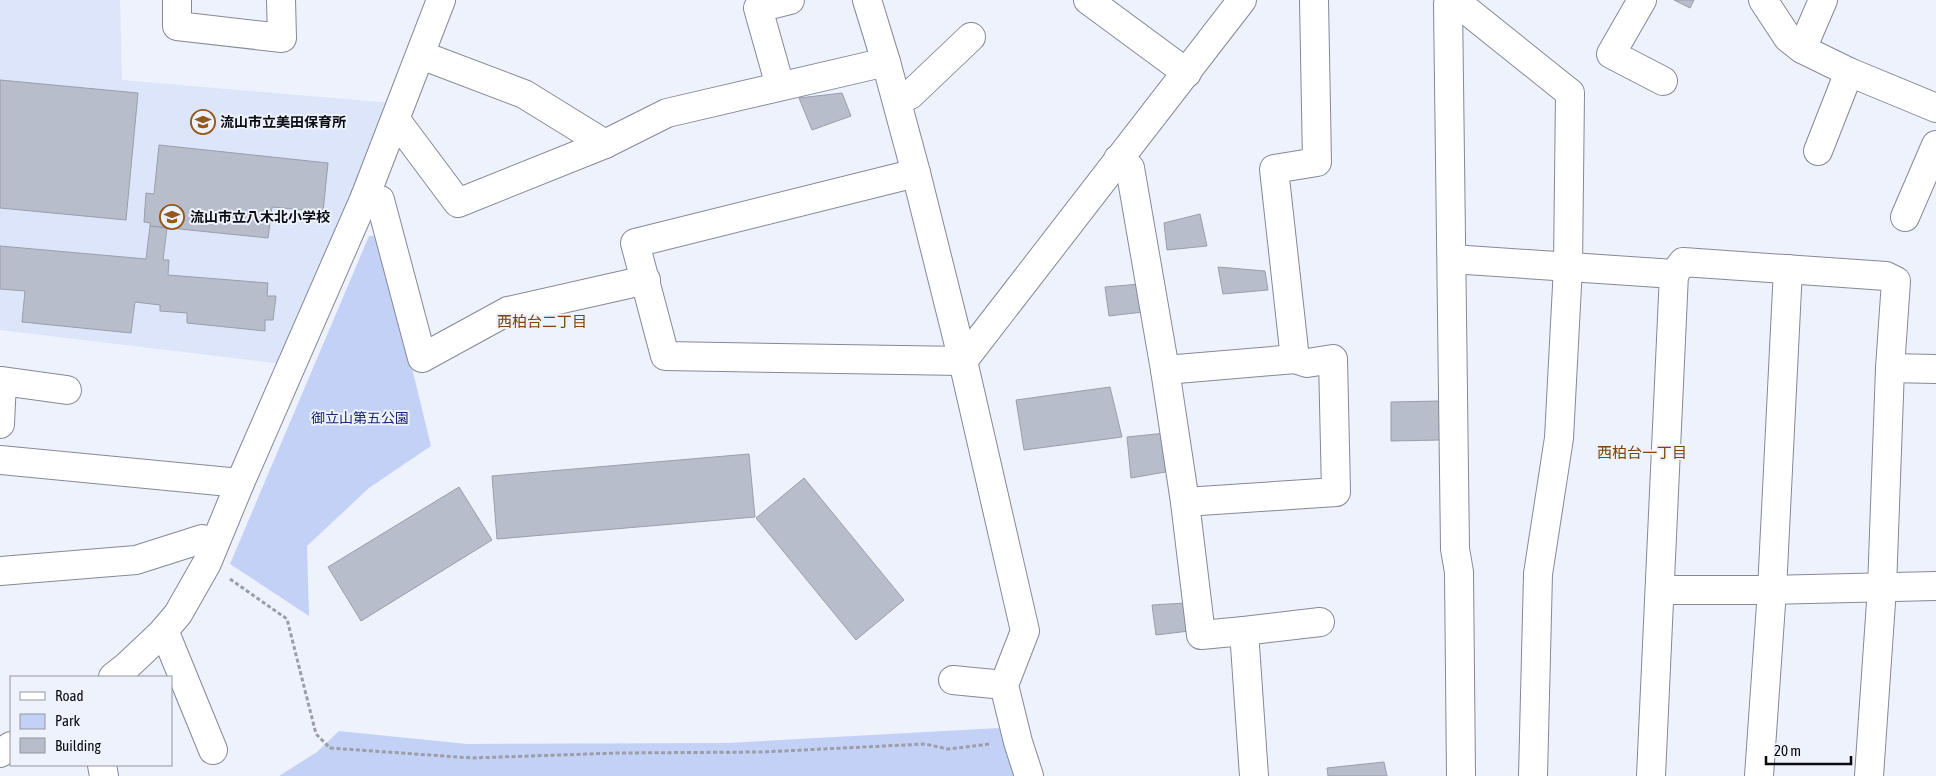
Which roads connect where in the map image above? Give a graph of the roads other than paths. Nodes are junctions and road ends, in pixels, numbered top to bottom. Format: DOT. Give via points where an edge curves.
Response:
graph roads {
  1 [pos="177,0"];
  2 [pos="281,0"];
  3 [pos="441,0"];
  4 [pos="790,0"];
  5 [pos="867,0"];
  6 [pos="1088,0"];
  7 [pos="1242,0"];
  8 [pos="1314,0"];
  9 [pos="1642,0"];
  10 [pos="1763,0"];
  11 [pos="1823,0"];
  12 [pos="972,37"];
  13 [pos="1802,49"];
  14 [pos="421,55"];
  15 [pos="886,62"];
  16 [pos="1849,72"];
  17 [pos="1187,73"];
  18 [pos="1663,81"];
  19 [pos="780,86"];
  20 [pos="897,101"];
  21 [pos="1936,108"];
  22 [pos="396,120"];
  23 [pos="605,144"];
  24 [pos="1936,145"];
  25 [pos="1818,151"];
  26 [pos="1118,159"];
  27 [pos="916,173"];
  28 [pos="1927,193"];
  29 [pos="365,197"];
  30 [pos="1905,217"];
  31 [pos="1452,259"];
  32 [pos="1568,267"];
  33 [pos="1788,269"];
  34 [pos="1674,274"];
  35 [pos="646,280"];
  36 [pos="1295,359"];
  37 [pos="963,361"];
  38 [pos="1890,368"];
  39 [pos="1936,369"];
  40 [pos="1165,370"];
  41 [pos="67,390"];
  42 [pos="0,424"];
  43 [pos="0,460"];
  44 [pos="240,483"];
  45 [pos="1185,502"];
  46 [pos="211,553"];
  47 [pos="0,571"];
  48 [pos="1936,586"];
  49 [pos="1882,588"];
  50 [pos="1660,590"];
  51 [pos="1772,590"];
  52 [pos="1320,622"];
  53 [pos="1244,631"];
  54 [pos="161,634"];
  55 [pos="114,676"];
  56 [pos="953,680"];
  57 [pos="1004,685"];
  58 [pos="213,750"];
  59 [pos="1029,776"];
  60 [pos="1254,776"];
  61 [pos="1461,776"];
  62 [pos="1533,776"];
  63 [pos="1651,776"];
  64 [pos="1759,776"];
  65 [pos="1869,776"];
  1 -- 2 [label="street" via="177,26 282,38"];
  3 -- 14 [label="street"];
  4 -- 19 [label="street" via="758,8"];
  5 -- 15 [label="street"];
  6 -- 17 [label="street"];
  7 -- 17 [label="street"];
  8 -- 36 [label="street" via="1317,162 1274,169"];
  9 -- 18 [label="street" via="1611,54"];
  10 -- 13 [label="street" via="1788,38"];
  11 -- 13 [label="street"];
  12 -- 20 [label="street" via="910,95"];
  13 -- 16 [label="street"];
  14 -- 22 [label="street"];
  14 -- 23 [label="street" via="524,94"];
  15 -- 19 [label="street"];
  15 -- 20 [label="street"];
  16 -- 21 [label="street"];
  16 -- 25 [label="street"];
  17 -- 26 [label="street"];
  19 -- 23 [label="street" via="666,113"];
  20 -- 27 [label="street"];
  22 -- 23 [label="street" via="458,203"];
  22 -- 29 [label="street"];
  24 -- 28 [label="street"];
  26 -- 37 [label="street"];
  26 -- 40 [label="street" via="1130,168"];
  27 -- 35 [label="street" via="635,243"];
  27 -- 37 [label="street"];
  28 -- 30 [label="street"];
  29 -- 35 [label="street" via="380,200 422,358 508,311"];
  29 -- 44 [label="street"];
  31 -- 32 [label="street"];
  31 -- 32 [label="street" via="1448,4 1459,4 1570,93"];
  31 -- 61 [label="street"];
  32 -- 34 [label="street"];
  32 -- 62 [label="street" via="1559,438 1538,574"];
  33 -- 34 [label="street" via="1683,262"];
  33 -- 38 [label="street" via="1886,276 1896,281"];
  33 -- 51 [label="street"];
  34 -- 50 [label="street"];
  35 -- 37 [label="street" via="665,356"];
  36 -- 40 [label="street"];
  36 -- 45 [label="street" via="1307,363 1333,359 1336,492"];
  37 -- 57 [label="street" via="1025,631"];
  38 -- 39 [label="street"];
  38 -- 49 [label="street"];
  40 -- 45 [label="street"];
  41 -- 42 [label="street" via="2,381"];
  43 -- 44 [label="street"];
  44 -- 46 [label="street"];
  45 -- 53 [label="street" via="1201,635"];
  46 -- 47 [label="street" via="202,540 136,560"];
  46 -- 54 [label="street" via="178,614"];
  48 -- 49 [label="street"];
  49 -- 51 [label="street"];
  49 -- 65 [label="street"];
  50 -- 51 [label="street"];
  50 -- 63 [label="street"];
  51 -- 64 [label="street"];
  52 -- 53 [label="street"];
  53 -- 60 [label="street"];
  54 -- 55 [label="street"];
  54 -- 58 [label="street" via="168,640"];
  56 -- 57 [label="street"];
  57 -- 59 [label="street"];
}
